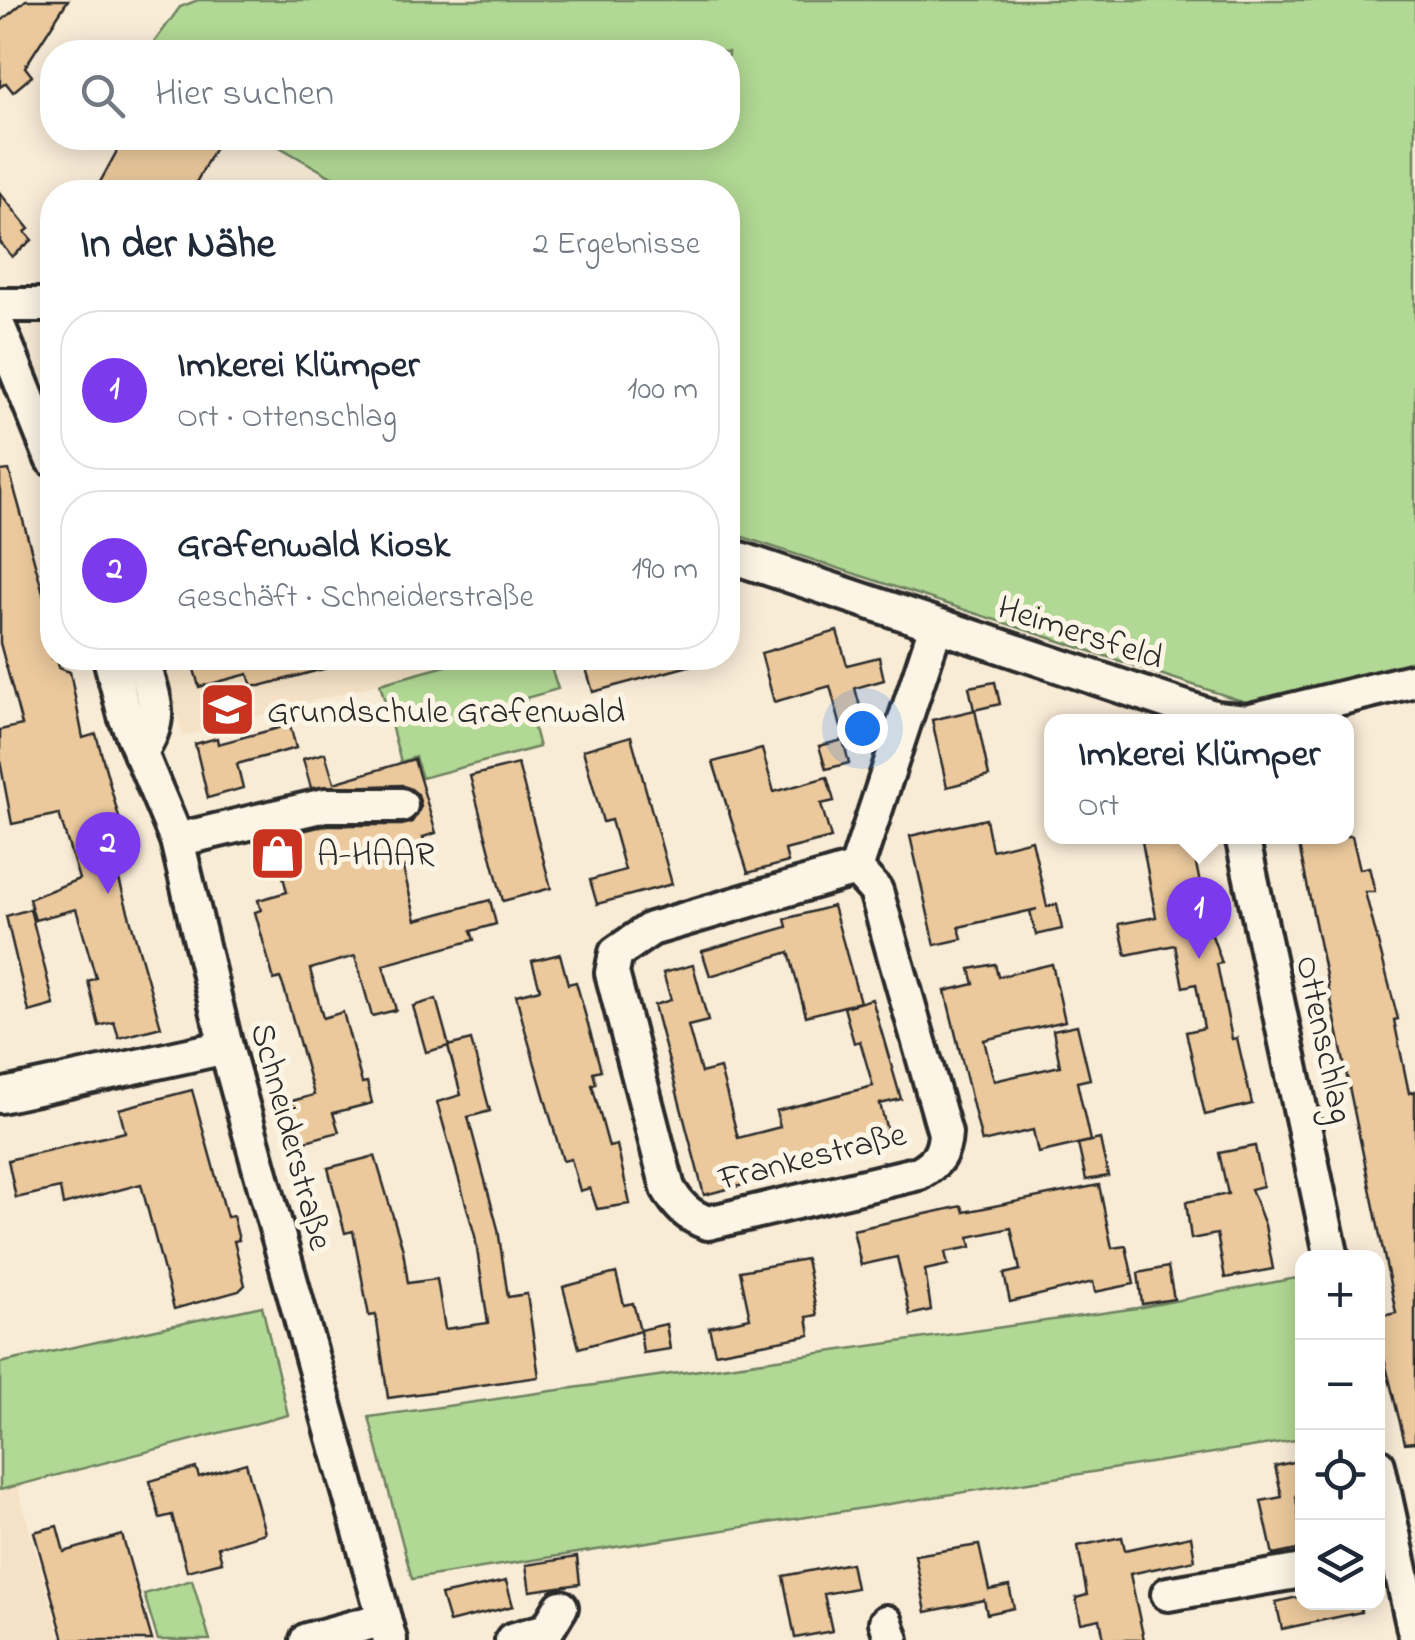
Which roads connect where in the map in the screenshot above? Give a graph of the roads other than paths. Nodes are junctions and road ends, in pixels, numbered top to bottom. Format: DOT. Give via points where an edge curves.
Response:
graph roads {
  1 [pos="0,304"];
  2 [pos="40,304"];
  3 [pos="0,330"];
  4 [pos="40,392"];
  5 [pos="740,559"];
  6 [pos="936,626"];
  7 [pos="114,670"];
  8 [pos="146,670"];
  9 [pos="1415,680"];
  10 [pos="1199,714"];
  11 [pos="1276,714"];
  12 [pos="140,753"];
  13 [pos="401,805"];
  14 [pos="177,840"];
  15 [pos="1244,844"];
  16 [pos="856,870"];
  17 [pos="226,1047"];
  18 [pos="0,1096"];
  19 [pos="1330,1250"];
  20 [pos="1384,1520"];
  21 [pos="1388,1556"];
  22 [pos="1295,1572"];
  23 [pos="1168,1594"];
  24 [pos="561,1607"];
  25 [pos="387,1629"];
  26 [pos="1415,1634"];
  27 [pos="307,1640"];
  28 [pos="512,1640"];
  1 -- 2 [label="street"];
  3 -- 4 [label="street"];
  5 -- 6 [label="street, Heimersfeld"];
  6 -- 10 [label="street, Heimersfeld"];
  6 -- 16 [label="street"];
  7 -- 12 [label="street, Schneiderstraße"];
  8 -- 12 [label="street" via="158,712"];
  9 -- 11 [label="street, Heimersfeld"];
  12 -- 14 [label="street, Schneiderstraße"];
  13 -- 14 [label="street" via="325,805"];
  14 -- 17 [label="street, Schneiderstraße"];
  15 -- 19 [label="street, Ottenschlag"];
  16 -- 16 [label="street, Frankestraße" via="651,929 616,952 612,974 668,1188 694,1218 708,1223 919,1173 938,1159 944,1133 876,891"];
  17 -- 18 [label="street"];
  17 -- 25 [label="street, Schneiderstraße"];
  20 -- 21 [label="street"];
  21 -- 26 [label="street"];
  22 -- 23 [label="street"];
  24 -- 28 [label="street" via="546,1630"];
  25 -- 27 [label="street"];
}
